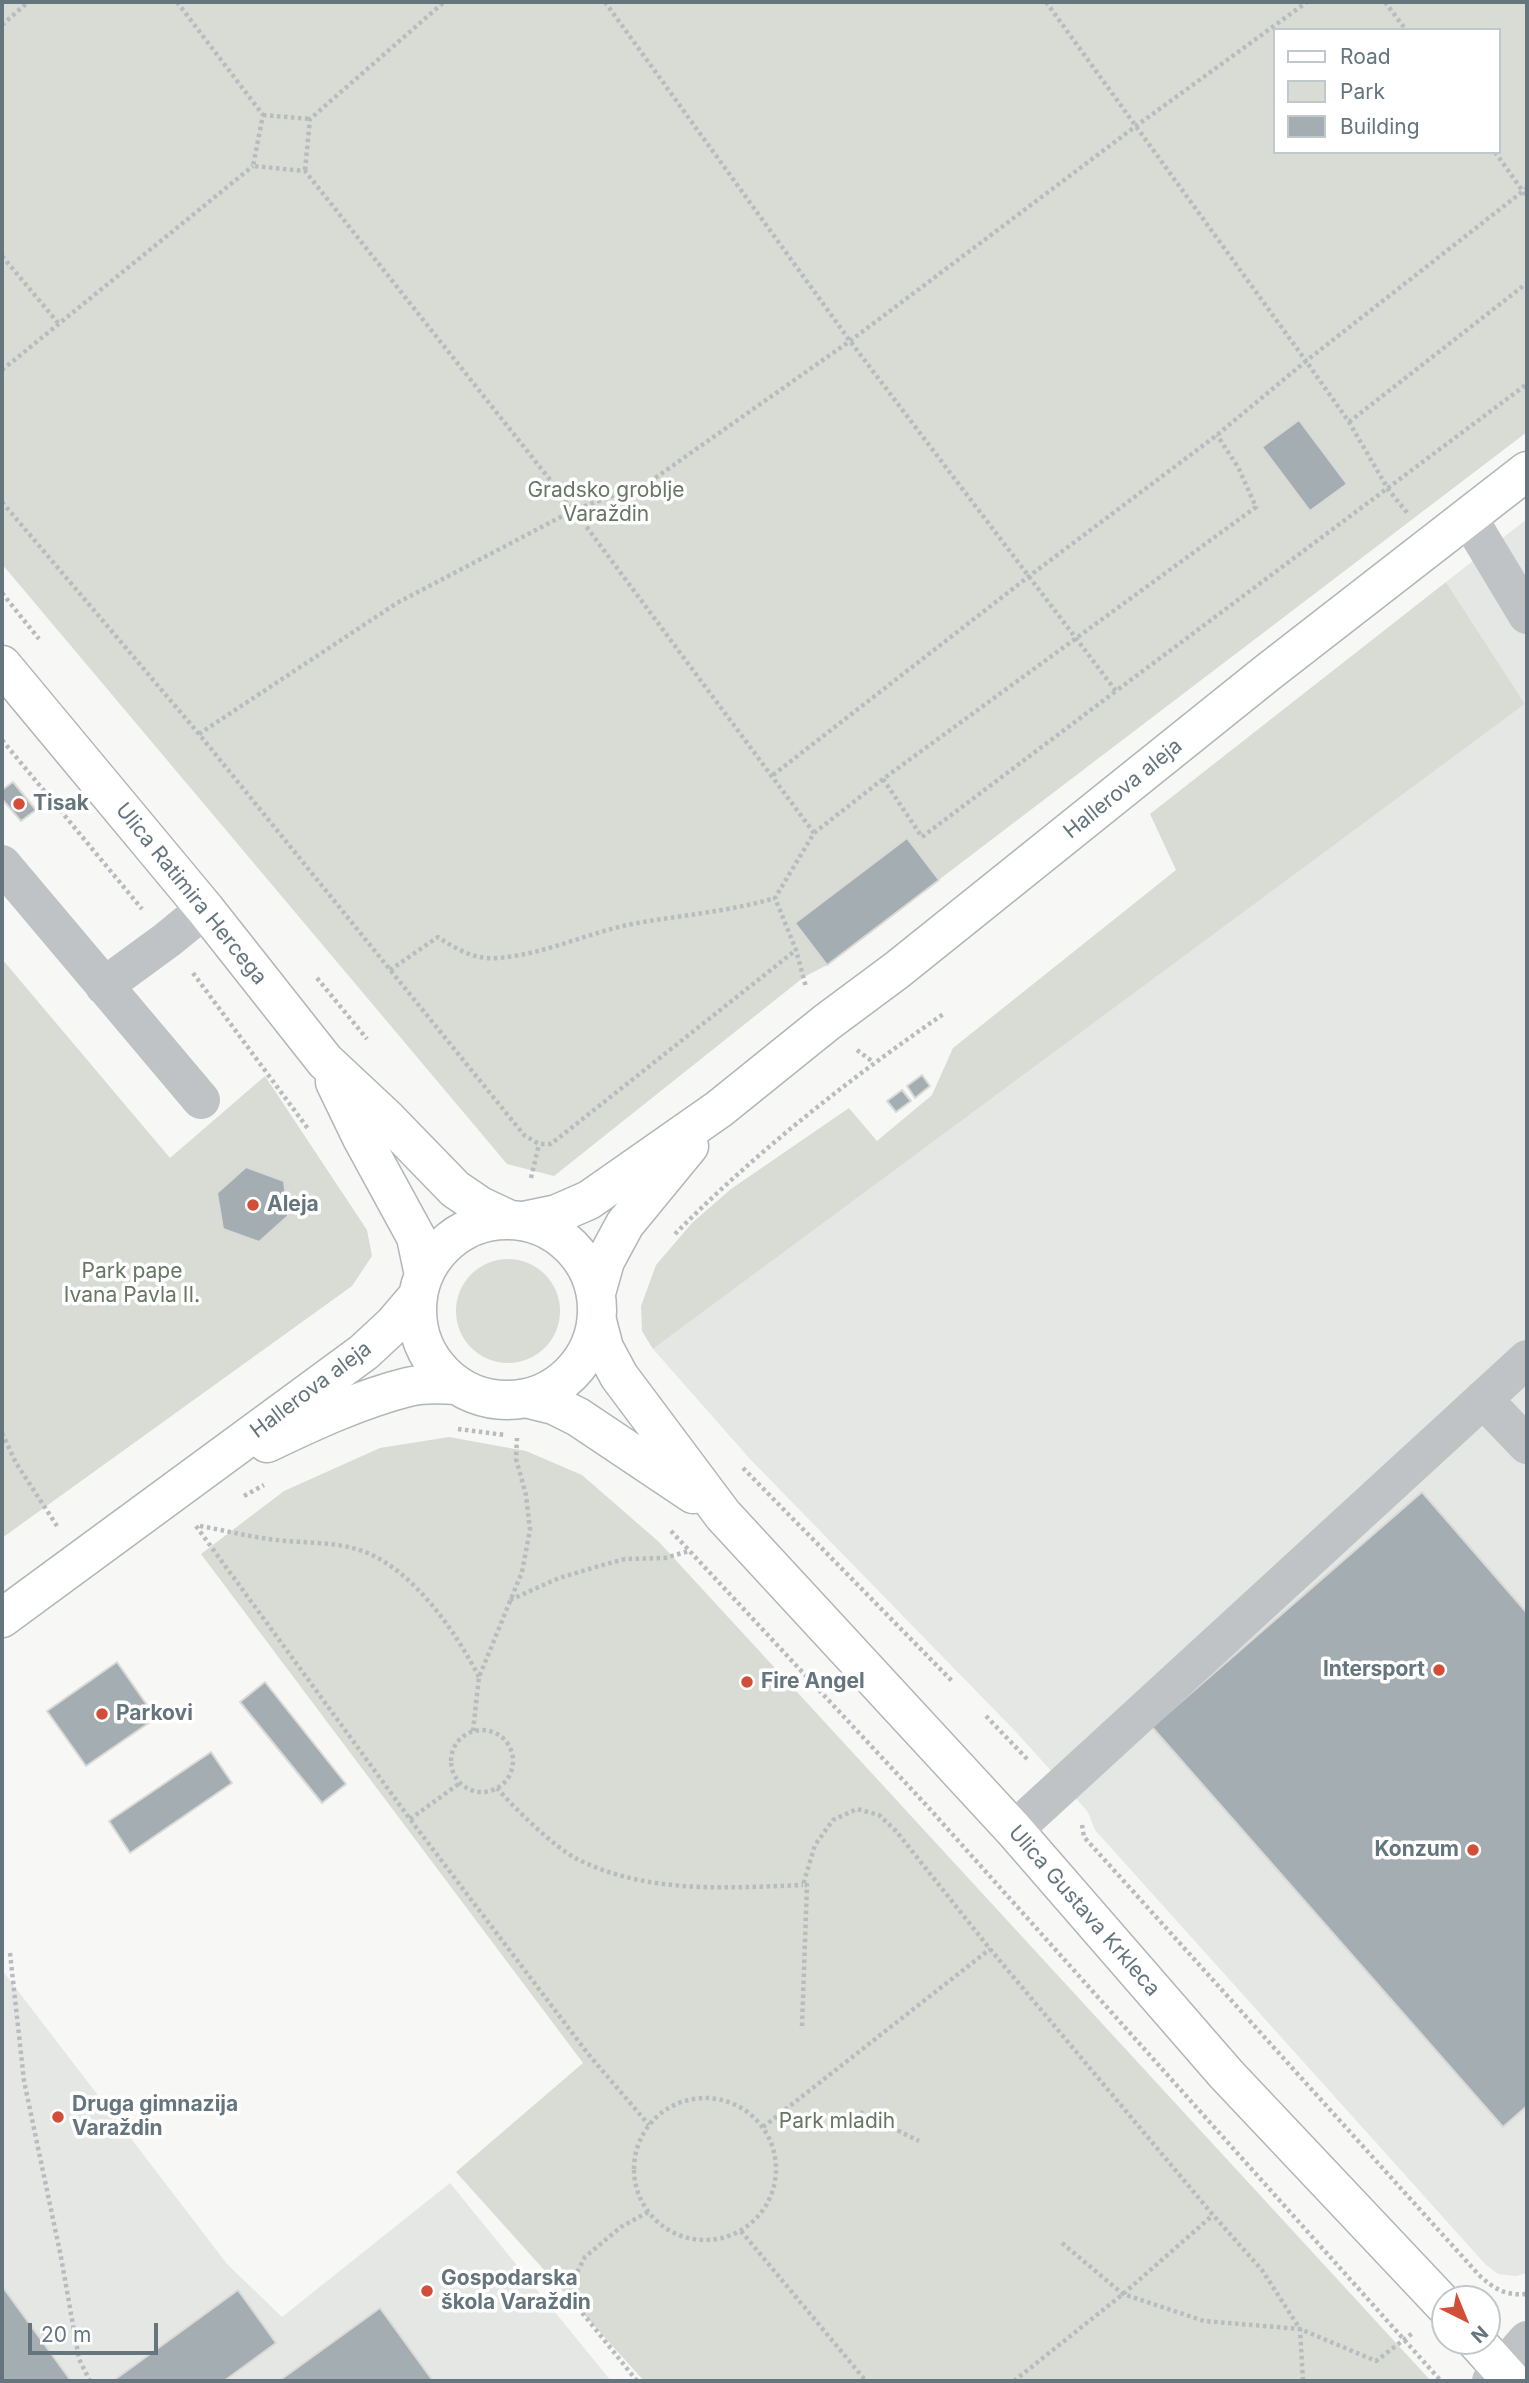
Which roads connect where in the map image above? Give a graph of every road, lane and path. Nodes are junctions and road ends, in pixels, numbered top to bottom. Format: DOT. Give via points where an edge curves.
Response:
graph roads {
  1 [pos="28,2"];
  2 [pos="177,2"];
  3 [pos="444,2"];
  4 [pos="605,2"];
  5 [pos="1046,2"];
  6 [pos="1307,2"];
  7 [pos="1385,2"];
  8 [pos="2,25"];
  9 [pos="1404,28"];
  10 [pos="263,115"];
  11 [pos="310,118"];
  12 [pos="1136,126"];
  13 [pos="1496,154"];
  14 [pos="253,166"];
  15 [pos="305,171"];
  16 [pos="1525,190"];
  17 [pos="1527,197"];
  18 [pos="2,256"];
  19 [pos="1527,283"];
  20 [pos="59,324"];
  21 [pos="850,341"];
  22 [pos="1306,362"];
  23 [pos="2,370"];
  24 [pos="1527,384"];
  25 [pos="1349,422"];
  26 [pos="1217,435"];
  27 [pos="1527,471"];
  28 [pos="1388,489"];
  29 [pos="2,502"];
  30 [pos="574,510"];
  31 [pos="1468,517"];
  32 [pos="1430,547"];
  33 [pos="1028,577"];
  34 [pos="1527,615"];
  35 [pos="1076,639"];
  36 [pos="2,665"];
  37 [pos="1116,691"];
  38 [pos="199,734"];
  39 [pos="2,740"];
  40 [pos="773,775"];
  41 [pos="883,779"];
  42 [pos="814,833"];
  43 [pos="2,864"];
  44 [pos="775,898"];
  45 [pos="205,909"];
  46 [pos="151,919"];
  47 [pos="796,950"];
  48 [pos="189,968"];
  49 [pos="390,970"];
  50 [pos="104,986"];
  51 [pos="808,999"];
  52 [pos="945,1013"];
  53 [pos="326,1061"];
  54 [pos="201,1100"];
  55 [pos="719,1109"];
  56 [pos="313,1135"];
  57 [pos="539,1144"];
  58 [pos="529,1182"];
  59 [pos="517,1220"];
  60 [pos="672,1236"];
  61 [pos="421,1286"];
  62 [pos="597,1307"];
  63 [pos="1527,1359"];
  64 [pos="457,1385"];
  65 [pos="526,1398"];
  66 [pos="1483,1399"];
  67 [pos="454,1429"];
  68 [pos="2,1433"];
  69 [pos="517,1437"];
  70 [pos="528,1438"];
  71 [pos="1527,1445"];
  72 [pos="735,1460"];
  73 [pos="198,1475"];
  74 [pos="273,1480"];
  75 [pos="233,1501"];
  76 [pos="723,1515"];
  77 [pos="205,1519"];
  78 [pos="196,1525"];
  79 [pos="664,1525"];
  80 [pos="57,1526"];
  81 [pos="690,1551"];
  82 [pos="509,1600"];
  83 [pos="2,1618"];
  84 [pos="479,1677"];
  85 [pos="953,1682"];
  86 [pos="986,1716"];
  87 [pos="473,1731"];
  88 [pos="1034,1767"];
  89 [pos="460,1783"];
  90 [pos="497,1788"];
  91 [pos="411,1819"];
  92 [pos="1082,1821"];
  93 [pos="1014,1830"];
  94 [pos="803,1885"];
  95 [pos="990,1949"];
  96 [pos="10,1953"];
  97 [pos="802,2026"];
  98 [pos="860,2112"];
  99 [pos="649,2125"];
  100 [pos="763,2127"];
  101 [pos="919,2141"];
  102 [pos="648,2212"];
  103 [pos="1213,2215"];
  104 [pos="741,2231"];
  105 [pos="1062,2243"];
  106 [pos="1123,2294"];
  107 [pos="1527,2294"];
  108 [pos="1431,2318"];
  109 [pos="1300,2329"];
  110 [pos="1527,2340"];
  111 [pos="1404,2342"];
  112 [pos="1486,2355"];
  113 [pos="1501,2377"];
  114 [pos="90,2381"];
  115 [pos="637,2381"];
  116 [pos="866,2381"];
  117 [pos="1014,2381"];
  118 [pos="1303,2381"];
  119 [pos="1441,2381"];
  1 -- 8 [label="path"];
  2 -- 10 [label="path"];
  3 -- 11 [label="path"];
  4 -- 21 [label="path"];
  5 -- 12 [label="path"];
  6 -- 12 [label="path"];
  7 -- 9 [label="path"];
  10 -- 11 [label="path"];
  10 -- 14 [label="path"];
  11 -- 15 [label="path"];
  12 -- 21 [label="path"];
  12 -- 22 [label="path"];
  13 -- 16 [label="path"];
  14 -- 15 [label="path"];
  14 -- 20 [label="path"];
  15 -- 30 [label="path"];
  16 -- 17 [label="path"];
  16 -- 22 [label="path"];
  18 -- 20 [label="path"];
  19 -- 25 [label="path"];
  20 -- 23 [label="path"];
  21 -- 30 [label="path" via="648,483"];
  21 -- 33 [label="path"];
  22 -- 25 [label="path"];
  22 -- 26 [label="path"];
  24 -- 28 [label="path"];
  25 -- 28 [label="path"];
  26 -- 33 [label="path"];
  26 -- 35 [label="path" via="1256,507"];
  27 -- 31 [label="main road, Hallerova aleja"];
  28 -- 32 [label="path"];
  28 -- 37 [label="path"];
  29 -- 38 [label="path"];
  30 -- 38 [label="path" via="397,603"];
  30 -- 40 [label="path"];
  31 -- 32 [label="main road, Hallerova aleja"];
  31 -- 34 [label="street"];
  32 -- 55 [label="main road, Hallerova aleja"];
  33 -- 35 [label="path"];
  33 -- 40 [label="path"];
  35 -- 37 [label="path"];
  35 -- 41 [label="path"];
  36 -- 45 [label="main road, Ulica Ratimira Hercega"];
  37 -- 41 [label="path" via="922,837"];
  38 -- 49 [label="path"];
  39 -- 46 [label="path"];
  40 -- 42 [label="path"];
  41 -- 42 [label="path"];
  42 -- 44 [label="path"];
  43 -- 50 [label="street"];
  44 -- 47 [label="path"];
  44 -- 49 [label="path" via="631,925 495,959 461,953 438,937"];
  45 -- 50 [label="street"];
  45 -- 53 [label="main road, Ulica Ratimira Hercega"];
  47 -- 51 [label="path"];
  47 -- 57 [label="path" via="551,1144"];
  48 -- 56 [label="path"];
  49 -- 57 [label="path" via="524,1135"];
  50 -- 54 [label="street"];
  52 -- 60 [label="path" via="873,1062 763,1151"];
  53 -- 59 [label="main road, Ulica Ratimira Hercega" via="455,1189 481,1206"];
  53 -- 61 [label="main road, Ulica Ratimira Hercega" via="416,1237"];
  55 -- 59 [label="main road, Hallerova aleja" via="589,1200 558,1214"];
  55 -- 62 [label="main road, Hallerova aleja" via="625,1224 605,1261"];
  57 -- 58 [label="path"];
  59 -- 61 [label="main road" via="483,1223 458,1234 438,1252"];
  59 -- 62 [label="main road" via="549,1229 571,1245 587,1267"];
  61 -- 64 [label="main road" via="417,1322 424,1347"];
  61 -- 73 [label="main road, Hallerova aleja" via="393,1325 364,1352"];
  62 -- 65 [label="main road" via="589,1348 574,1371 552,1388"];
  62 -- 76 [label="main road, Ulica Gustava Krkleca" via="604,1348 619,1376"];
  63 -- 66 [label="street"];
  64 -- 65 [label="main road" via="478,1396"];
  64 -- 73 [label="main road, Hallerova aleja" via="410,1387 387,1394 311,1422"];
  65 -- 76 [label="main road, Ulica Gustava Krkleca" via="578,1417"];
  66 -- 71 [label="street"];
  66 -- 93 [label="street"];
  67 -- 69 [label="path"];
  68 -- 80 [label="path"];
  69 -- 70 [label="path"];
  69 -- 82 [label="path" via="516,1458 530,1530 523,1572"];
  72 -- 85 [label="path"];
  73 -- 83 [label="main road, Hallerova aleja"];
  74 -- 75 [label="path"];
  76 -- 93 [label="main road, Ulica Gustava Krkleca"];
  77 -- 78 [label="path"];
  78 -- 84 [label="path" via="365,1552 394,1568 433,1606"];
  78 -- 91 [label="path"];
  79 -- 81 [label="path"];
  81 -- 82 [label="path" via="612,1562"];
  81 -- 111 [label="path" via="928,1807"];
  82 -- 84 [label="path"];
  84 -- 87 [label="path"];
  86 -- 88 [label="path"];
  87 -- 89 [label="path" via="463,1736 451,1754 450,1764"];
  87 -- 90 [label="path" via="492,1731 512,1753 510,1773"];
  89 -- 90 [label="path" via="478,1792"];
  89 -- 91 [label="path"];
  90 -- 94 [label="path" via="575,1858 628,1879 670,1886"];
  91 -- 99 [label="path" via="589,2056"];
  92 -- 107 [label="path" via="1084,1837 1479,2275 1495,2289"];
  93 -- 108 [label="main road, Ulica Gustava Krkleca"];
  94 -- 95 [label="path" via="815,1844 832,1820 856,1809 879,1815"];
  94 -- 97 [label="path" via="807,1885"];
  95 -- 100 [label="path"];
  95 -- 103 [label="path"];
  96 -- 114 [label="path" via="24,2081 79,2359"];
  98 -- 101 [label="path"];
  99 -- 100 [label="path" via="675,2104 700,2098 721,2099 744,2109"];
  99 -- 102 [label="path" via="634,2158 634,2183"];
  100 -- 104 [label="path" via="774,2149 775,2186 765,2209"];
  102 -- 104 [label="path" via="674,2234 698,2241 719,2240"];
  102 -- 115 [label="path" via="585,2257 570,2286 580,2310"];
  103 -- 106 [label="path"];
  103 -- 109 [label="path" via="1262,2270"];
  104 -- 116 [label="path"];
  105 -- 106 [label="path"];
  106 -- 109 [label="path" via="1204,2321"];
  106 -- 117 [label="path"];
  108 -- 111 [label="path"];
  109 -- 111 [label="path" via="1376,2361"];
  109 -- 118 [label="path"];
  110 -- 113 [label="street"];
  111 -- 119 [label="path"];
  112 -- 113 [label="main road"];
}
